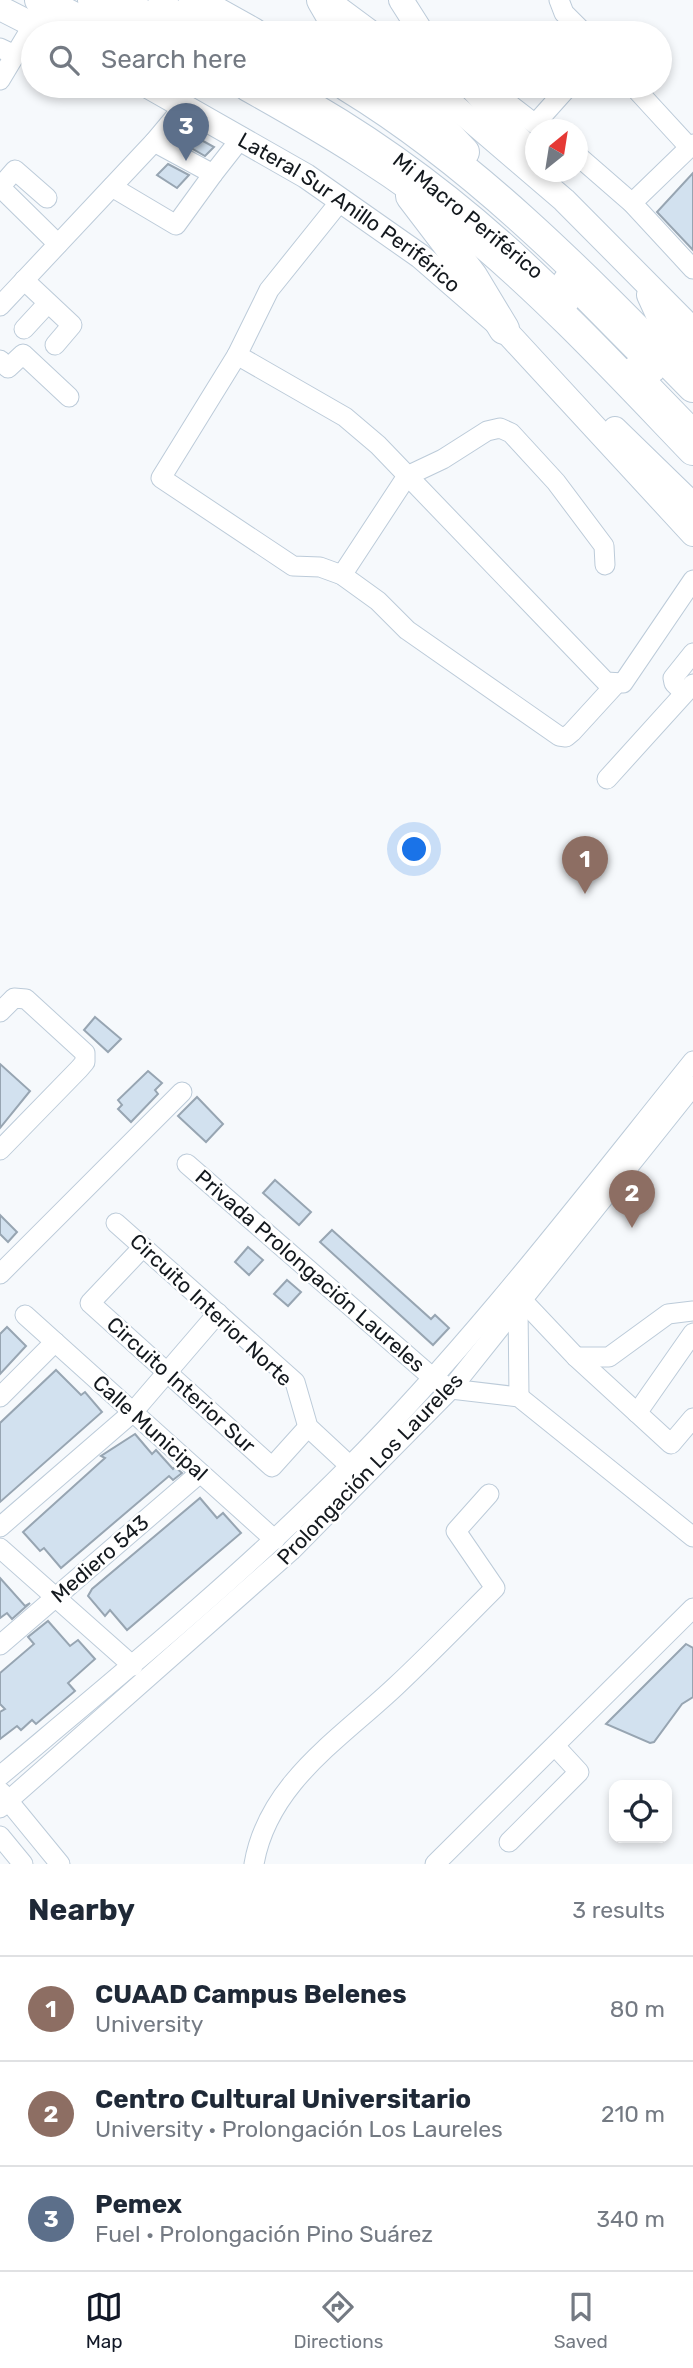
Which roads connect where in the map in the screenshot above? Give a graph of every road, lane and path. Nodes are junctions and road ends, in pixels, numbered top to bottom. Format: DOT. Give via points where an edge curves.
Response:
graph roads {
  1 [pos="93,0"];
  2 [pos="127,0"];
  3 [pos="158,0"];
  4 [pos="194,0"];
  5 [pos="324,0"];
  6 [pos="401,0"];
  7 [pos="559,0"];
  8 [pos="0,8"];
  9 [pos="40,19"];
  10 [pos="132,21"];
  11 [pos="166,21"];
  12 [pos="196,21"];
  13 [pos="232,21"];
  14 [pos="335,21"];
  15 [pos="354,21"];
  16 [pos="414,21"];
  17 [pos="572,21"];
  18 [pos="21,39"];
  19 [pos="8,52"];
  20 [pos="0,80"];
  21 [pos="171,98"];
  22 [pos="268,98"];
  23 [pos="307,98"];
  24 [pos="329,98"];
  25 [pos="365,98"];
  26 [pos="412,98"];
  27 [pos="445,98"];
  28 [pos="481,98"];
  29 [pos="502,98"];
  30 [pos="560,98"];
  31 [pos="645,98"];
  32 [pos="185,105"];
  33 [pos="529,119"];
  34 [pos="545,119"];
  35 [pos="242,137"];
  36 [pos="154,142"];
  37 [pos="525,145"];
  38 [pos="691,146"];
  39 [pos="588,165"];
  40 [pos="212,174"];
  41 [pos="397,175"];
  42 [pos="558,182"];
  43 [pos="112,187"];
  44 [pos="47,198"];
  45 [pos="342,199"];
  46 [pos="564,201"];
  47 [pos="632,203"];
  48 [pos="534,230"];
  49 [pos="58,244"];
  50 [pos="693,269"];
  51 [pos="24,281"];
  52 [pos="643,281"];
  53 [pos="48,303"];
  54 [pos="0,306"];
  55 [pos="504,329"];
  56 [pos="24,330"];
  57 [pos="693,330"];
  58 [pos="55,345"];
  59 [pos="237,355"];
  60 [pos="0,360"];
  61 [pos="693,360"];
  62 [pos="552,380"];
  63 [pos="693,387"];
  64 [pos="69,397"];
  65 [pos="693,410"];
  66 [pos="693,428"];
  67 [pos="693,450"];
  68 [pos="407,476"];
  69 [pos="693,505"];
  70 [pos="693,534"];
  71 [pos="605,565"];
  72 [pos="342,575"];
  73 [pos="693,580"];
  74 [pos="693,653"];
  75 [pos="615,685"];
  76 [pos="689,689"];
  77 [pos="607,779"];
  78 [pos="0,1012"];
  79 [pos="693,1061"];
  80 [pos="693,1086"];
  81 [pos="182,1092"];
  82 [pos="640,1140"];
  83 [pos="0,1150"];
  84 [pos="187,1164"];
  85 [pos="116,1223"];
  86 [pos="143,1247"];
  87 [pos="0,1274"];
  88 [pos="521,1304"];
  89 [pos="693,1311"];
  90 [pos="218,1313"];
  91 [pos="25,1315"];
  92 [pos="693,1333"];
  93 [pos="55,1342"];
  94 [pos="576,1357"];
  95 [pos="167,1372"];
  96 [pos="433,1378"];
  97 [pos="451,1389"];
  98 [pos="0,1397"];
  99 [pos="519,1397"];
  100 [pos="133,1412"];
  101 [pos="637,1413"];
  102 [pos="693,1418"];
  103 [pos="308,1427"];
  104 [pos="671,1444"];
  105 [pos="693,1448"];
  106 [pos="350,1466"];
  107 [pos="200,1473"];
  108 [pos="489,1494"];
  109 [pos="0,1527"];
  110 [pos="693,1537"];
  111 [pos="275,1540"];
  112 [pos="0,1548"];
  113 [pos="56,1597"];
  114 [pos="693,1608"];
  115 [pos="0,1645"];
  116 [pos="133,1666"];
  117 [pos="555,1746"];
  118 [pos="0,1776"];
  119 [pos="3,1800"];
  120 [pos="0,1836"];
  121 [pos="509,1842"];
  122 [pos="23,1864"];
  123 [pos="60,1864"];
  124 [pos="254,1864"];
  125 [pos="435,1864"];
  1 -- 10 [label="highway"];
  2 -- 11 [label="street"];
  3 -- 12 [label="street"];
  4 -- 13 [label="highway"];
  5 -- 14 [label="highway"];
  5 -- 15 [label="main road"];
  6 -- 16 [label="main road"];
  7 -- 17 [label="street"];
  8 -- 9 [label="main road"];
  18 -- 19 [label="street"];
  19 -- 20 [label="street"];
  21 -- 32 [label="main road, Lateral Sur Anillo Periférico"];
  22 -- 41 [label="highway"];
  23 -- 66 [label="street, Mi Macro Periférico" via="419,171 519,252"];
  24 -- 65 [label="street, Mi Macro Periférico" via="429,164 517,236"];
  25 -- 48 [label="highway" via="439,149"];
  26 -- 48 [label="highway"];
  27 -- 46 [label="main road"];
  28 -- 37 [label="main road"];
  29 -- 33 [label="street"];
  30 -- 34 [label="street"];
  31 -- 38 [label="street"];
  32 -- 35 [label="main road, Lateral Sur Anillo Periférico"];
  32 -- 36 [label="street"];
  35 -- 40 [label="street"];
  35 -- 45 [label="main road, Lateral Sur Anillo Periférico"];
  36 -- 40 [label="street"];
  36 -- 43 [label="street"];
  38 -- 47 [label="street"];
  39 -- 47 [label="street"];
  40 -- 43 [label="street" via="176,225"];
  41 -- 55 [label="highway" via="472,275"];
  41 -- 67 [label="highway" via="530,284"];
  42 -- 46 [label="main road"];
  43 -- 49 [label="street"];
  44 -- 49 [label="street" via="15,170 0,187"];
  45 -- 55 [label="main road, Lateral Sur Anillo Periférico" via="420,256"];
  45 -- 59 [label="street" via="269,290"];
  46 -- 52 [label="main road"];
  47 -- 50 [label="street"];
  48 -- 63 [label="highway"];
  49 -- 51 [label="street"];
  51 -- 53 [label="street"];
  51 -- 54 [label="street"];
  52 -- 57 [label="main road"];
  52 -- 61 [label="main road" via="664,328"];
  53 -- 56 [label="street"];
  53 -- 58 [label="street" via="72,326"];
  55 -- 62 [label="main road, Lateral Sur Anillo Periférico"];
  59 -- 68 [label="street" via="345,417"];
  59 -- 72 [label="street" via="161,478 293,566 320,567"];
  60 -- 64 [label="street" via="8,368 23,354"];
  62 -- 69 [label="main road" via="570,388"];
  62 -- 70 [label="main road"];
  68 -- 71 [label="street" via="487,431 507,430 556,482 604,546"];
  68 -- 72 [label="street"];
  68 -- 75 [label="street" via="606,682"];
  72 -- 75 [label="street" via="407,630 559,736 572,732"];
  73 -- 75 [label="street" via="623,683"];
  74 -- 76 [label="street" via="673,678 674,683"];
  76 -- 77 [label="street"];
  78 -- 83 [label="street" via="14,998 26,999 85,1053 85,1062"];
  79 -- 82 [label="street, Prolongación Los Laureles"];
  80 -- 82 [label="street, Prolongación Los Laureles"];
  81 -- 87 [label="street"];
  82 -- 88 [label="street, Prolongación Los Laureles"];
  82 -- 96 [label="street, Prolongación Los Laureles"];
  84 -- 96 [label="street, Privada Prolongación Laureles"];
  85 -- 86 [label="street, Circuito Interior Norte"];
  86 -- 90 [label="street, Circuito Interior Norte"];
  86 -- 95 [label="street, Circuito Interior Sur" via="90,1303"];
  88 -- 94 [label="street"];
  88 -- 97 [label="street, Prolongación Los Laureles"];
  88 -- 99 [label="street"];
  89 -- 94 [label="street" via="668,1314 609,1357"];
  90 -- 95 [label="street"];
  90 -- 103 [label="street, Circuito Interior Norte" via="295,1382"];
  91 -- 93 [label="street, Calle Municipal"];
  92 -- 101 [label="street"];
  93 -- 98 [label="street"];
  93 -- 100 [label="street, Calle Municipal"];
  94 -- 101 [label="street"];
  95 -- 100 [label="street"];
  95 -- 103 [label="street, Circuito Interior Sur" via="272,1467"];
  96 -- 97 [label="street, Privada Prolongación Laureles"];
  96 -- 106 [label="street, Prolongación Los Laureles"];
  97 -- 99 [label="street"];
  97 -- 119 [label="street, Prolongación Los Laureles" via="291,1551"];
  99 -- 110 [label="street"];
  100 -- 107 [label="street, Calle Municipal"];
  100 -- 109 [label="street"];
  101 -- 104 [label="street"];
  102 -- 104 [label="street"];
  103 -- 106 [label="street"];
  104 -- 105 [label="street"];
  106 -- 111 [label="street, Prolongación Los Laureles"];
  107 -- 111 [label="street, Calle Municipal"];
  107 -- 113 [label="street, Mediero 543"];
  108 -- 124 [label="street" via="456,1531 495,1588 294,1778 258,1835"];
  111 -- 116 [label="street, Prolongación Los Laureles"];
  112 -- 113 [label="street"];
  113 -- 115 [label="street, Mediero 543"];
  113 -- 116 [label="street"];
  114 -- 117 [label="street"];
  116 -- 118 [label="street, Prolongación Los Laureles"];
  117 -- 121 [label="street" via="579,1772"];
  117 -- 125 [label="street"];
  119 -- 123 [label="street"];
  120 -- 122 [label="street"];
}
